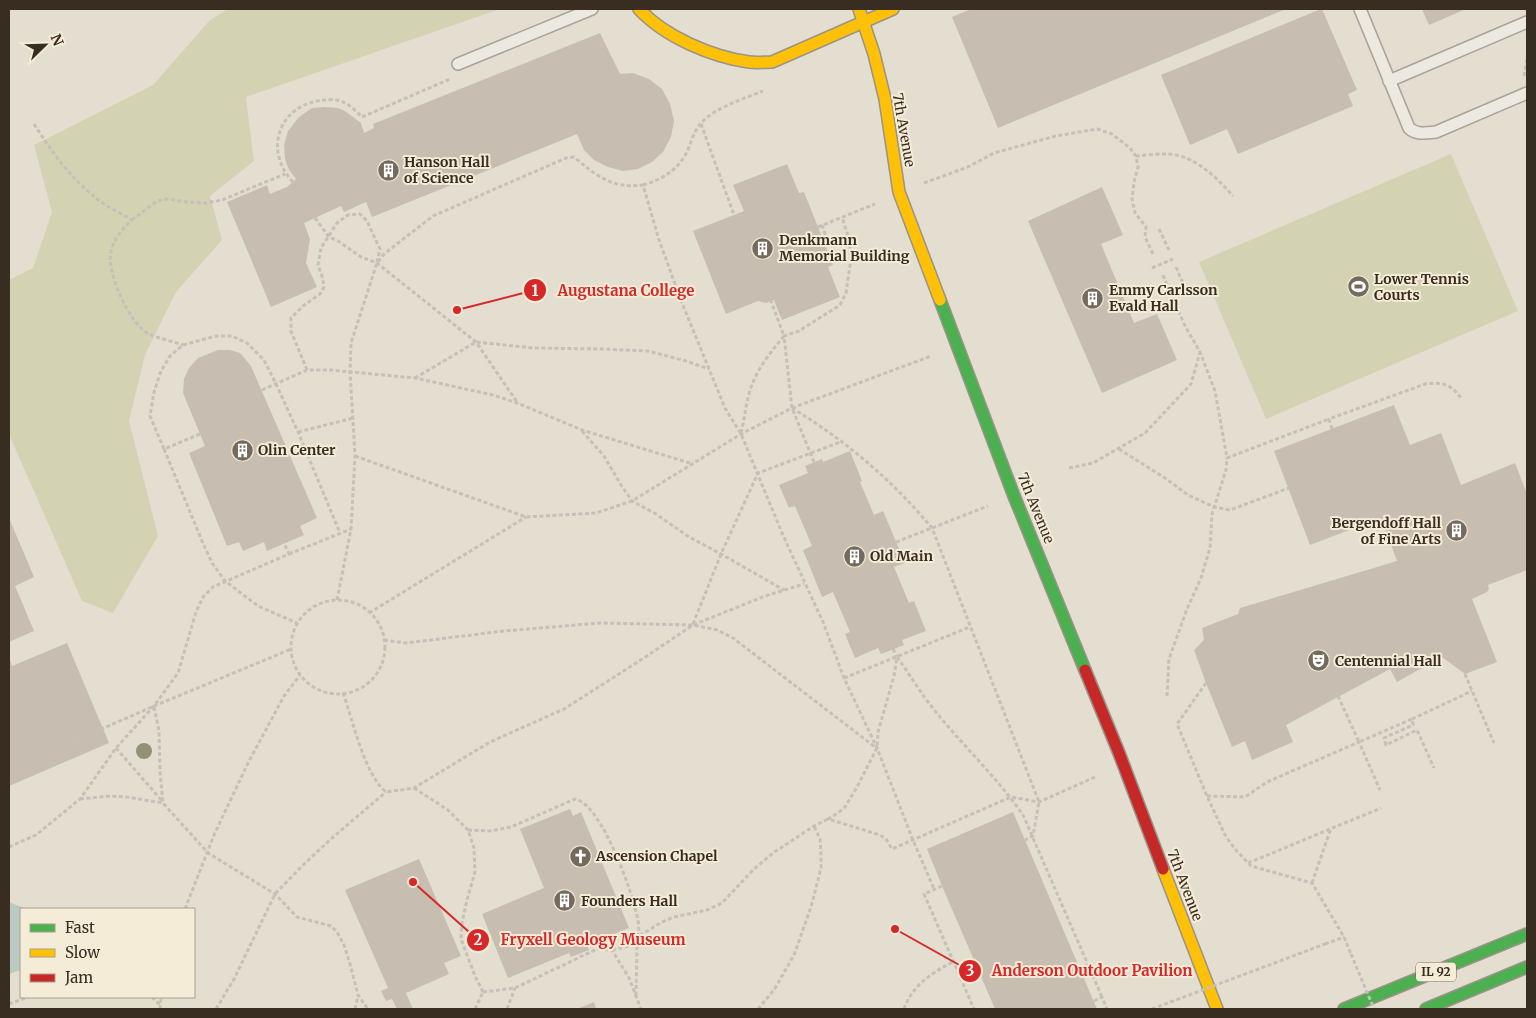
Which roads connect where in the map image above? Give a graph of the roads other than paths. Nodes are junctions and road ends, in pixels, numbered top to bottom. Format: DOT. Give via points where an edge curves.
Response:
graph roads {
  1 [pos="592,9"];
  2 [pos="639,9"];
  3 [pos="859,9"];
  4 [pos="893,9"];
  5 [pos="1360,9"];
  6 [pos="864,22"];
  7 [pos="1527,22"];
  8 [pos="458,64"];
  9 [pos="1389,81"];
  10 [pos="1527,93"];
  11 [pos="1527,934"];
  12 [pos="1527,967"];
  13 [pos="1217,1009"];
  14 [pos="1344,1009"];
  15 [pos="1426,1009"];
  1 -- 8 [label="lane"];
  2 -- 6 [label="street" via="669,34 731,59 756,64 772,62"];
  3 -- 6 [label="street, 7th Avenue"];
  4 -- 6 [label="street"];
  5 -- 9 [label="lane"];
  6 -- 13 [label="street, 7th Avenue" via="887,108 899,192 1014,496 1119,753"];
  7 -- 9 [label="lane"];
  9 -- 10 [label="lane" via="1409,128 1424,134 1444,129"];
  11 -- 14 [label="street, IL 92"];
  12 -- 15 [label="street"];
}
